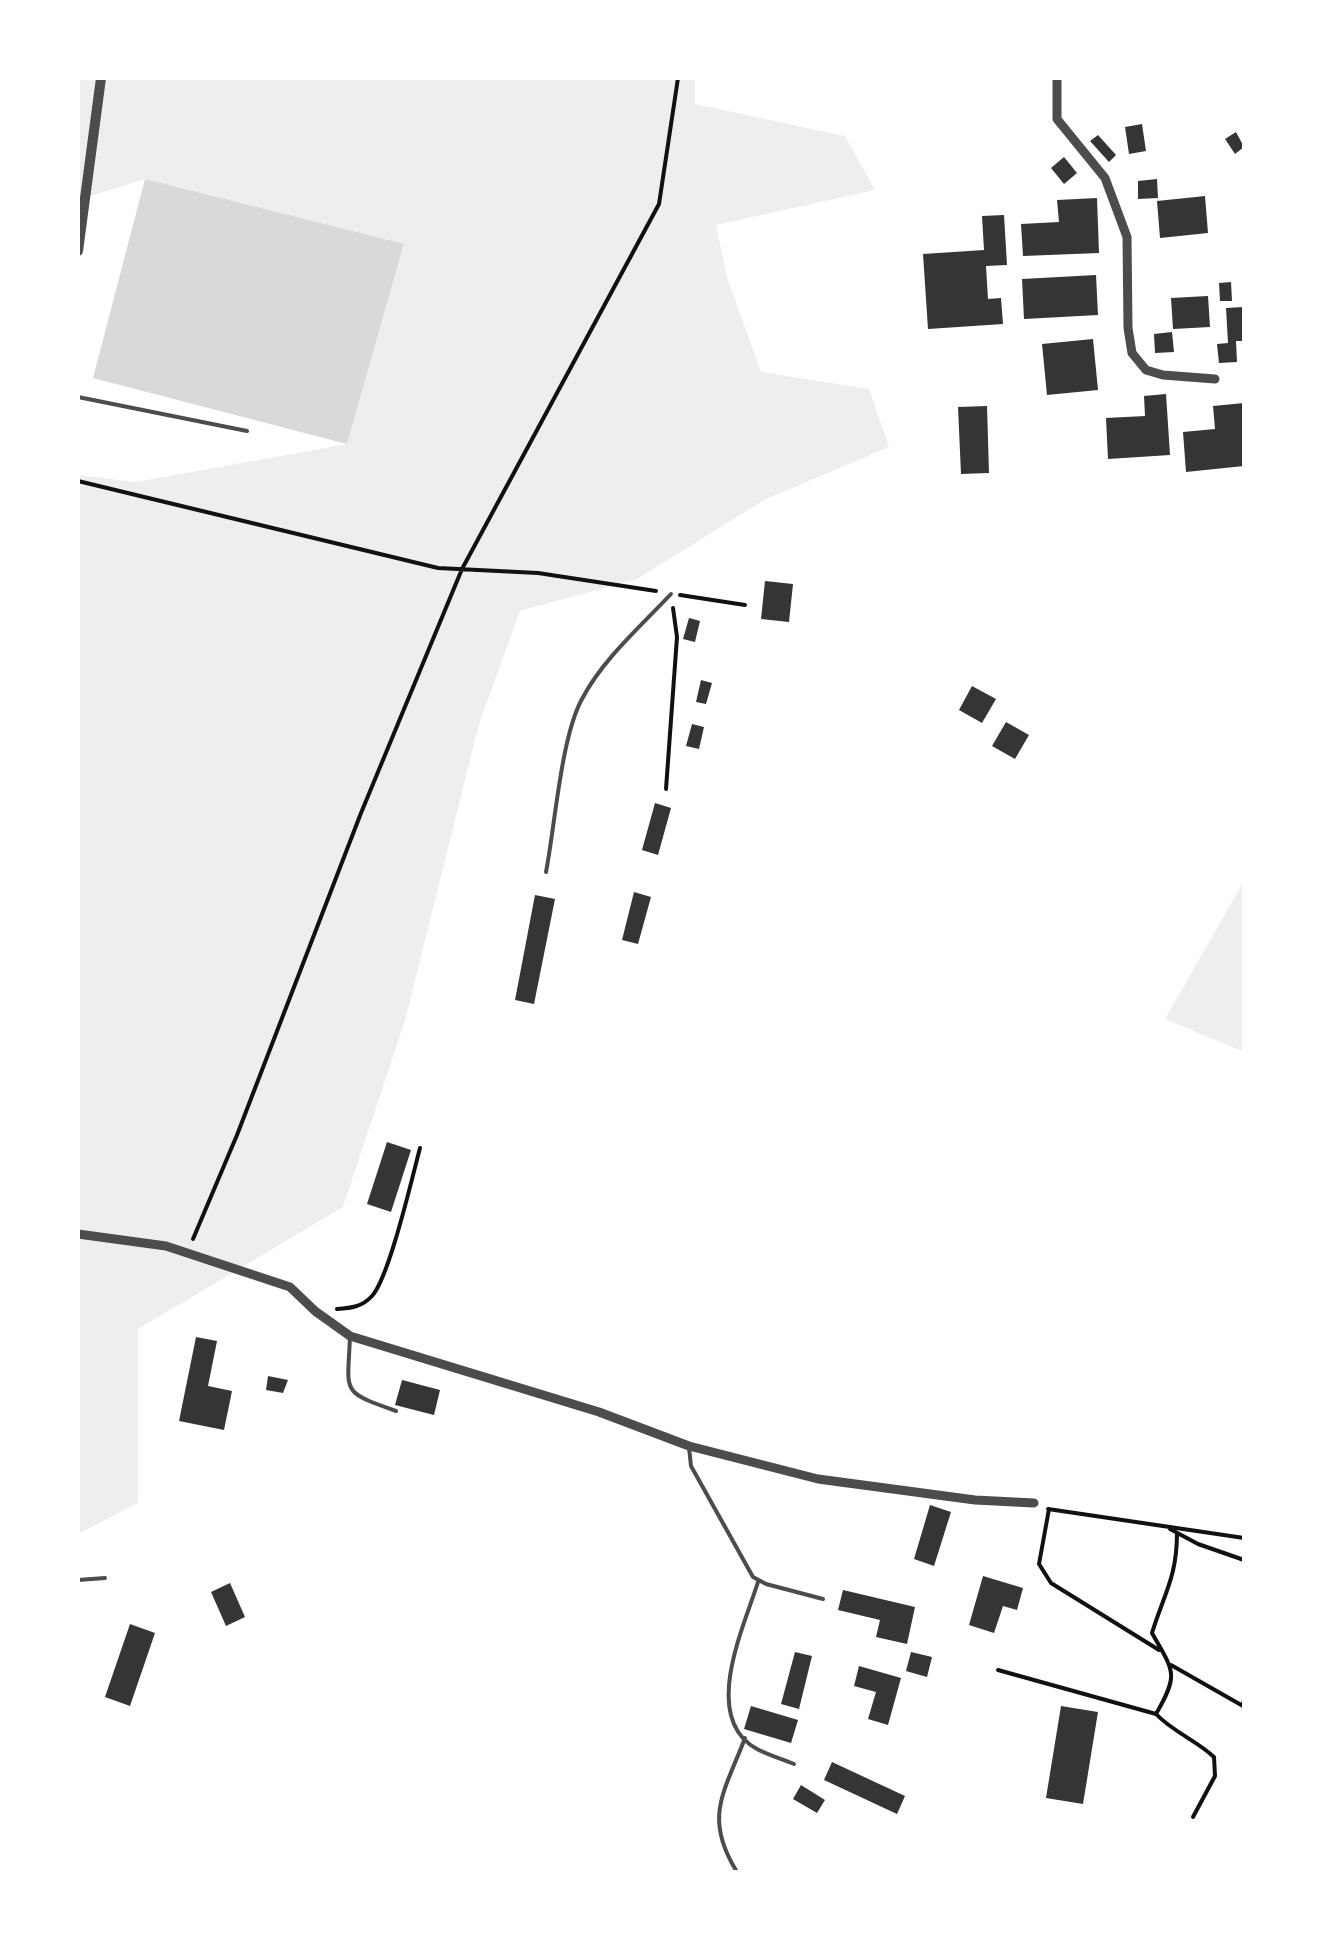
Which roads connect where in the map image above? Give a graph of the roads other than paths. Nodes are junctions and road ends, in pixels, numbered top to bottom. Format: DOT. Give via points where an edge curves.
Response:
graph roads {
  1 [pos="101,78"];
  2 [pos="1057,78"];
  3 [pos="78,252"];
  4 [pos="1216,379"];
  5 [pos="78,397"];
  6 [pos="247,430"];
  7 [pos="671,594"];
  8 [pos="546,872"];
  9 [pos="78,1234"];
  10 [pos="350,1336"];
  11 [pos="396,1410"];
  12 [pos="689,1446"];
  13 [pos="1034,1503"];
  14 [pos="106,1578"];
  15 [pos="78,1580"];
  16 [pos="758,1582"];
  17 [pos="823,1599"];
  18 [pos="745,1738"];
  19 [pos="794,1764"];
  20 [pos="737,1872"];
  1 -- 3 [label="street"];
  2 -- 4 [label="street" via="1057,118 1105,178 1127,237 1132,353 1163,375"];
  5 -- 6 [label="lane"];
  7 -- 8 [label="lane" via="579,703"];
  9 -- 10 [label="street" via="166,1246 290,1287"];
  10 -- 11 [label="lane" via="349,1385 358,1397"];
  10 -- 12 [label="street"];
  12 -- 13 [label="street" via="818,1479"];
  12 -- 16 [label="lane" via="690,1466"];
  14 -- 15 [label="lane"];
  16 -- 17 [label="lane"];
  16 -- 18 [label="lane" via="727,1691 734,1727"];
  18 -- 19 [label="lane"];
  18 -- 20 [label="lane" via="716,1824"];
}
